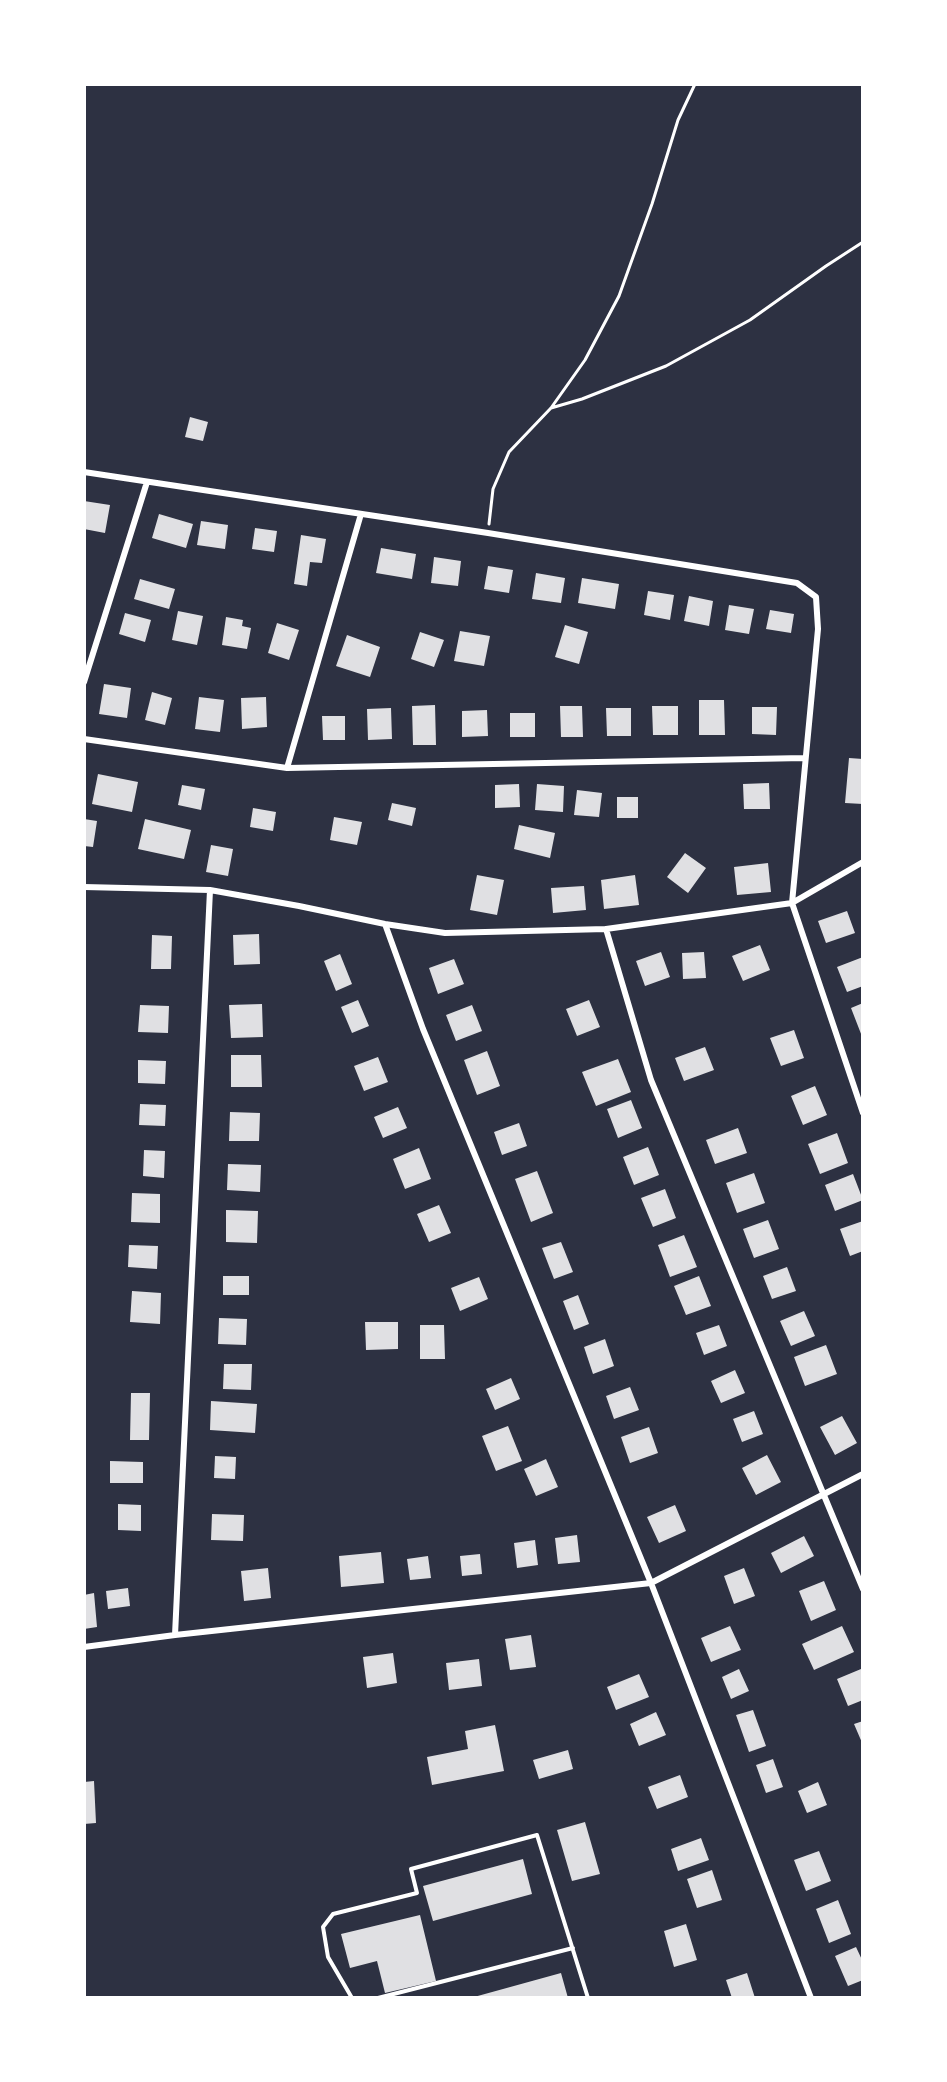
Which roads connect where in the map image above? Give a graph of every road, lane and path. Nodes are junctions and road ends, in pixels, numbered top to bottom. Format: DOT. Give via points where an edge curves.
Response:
graph roads {
  1 [pos="695,84"];
  2 [pos="863,242"];
  3 [pos="551,408"];
  4 [pos="84,472"];
  5 [pos="147,482"];
  6 [pos="362,514"];
  7 [pos="488,533"];
  8 [pos="84,682"];
  9 [pos="84,739"];
  10 [pos="804,758"];
  11 [pos="287,768"];
  12 [pos="863,862"];
  13 [pos="84,887"];
  14 [pos="210,890"];
  15 [pos="792,903"];
  16 [pos="385,924"];
  17 [pos="606,929"];
  18 [pos="863,1113"];
  19 [pos="863,1474"];
  20 [pos="825,1494"];
  21 [pos="651,1583"];
  22 [pos="863,1589"];
  23 [pos="175,1635"];
  24 [pos="84,1647"];
  25 [pos="573,1948"];
  26 [pos="352,1998"];
  27 [pos="378,1998"];
  28 [pos="588,1998"];
  29 [pos="811,1998"];
  1 -- 3 [label="path" via="678,120 619,296 585,360"];
  2 -- 3 [label="path" via="750,320 666,366"];
  3 -- 7 [label="path" via="509,452 493,489"];
  4 -- 5 [label="street"];
  5 -- 6 [label="street"];
  5 -- 8 [label="street"];
  6 -- 7 [label="street"];
  6 -- 11 [label="street"];
  7 -- 10 [label="street" via="797,583 816,597 818,629"];
  9 -- 11 [label="street"];
  10 -- 11 [label="street"];
  10 -- 15 [label="street"];
  12 -- 15 [label="street"];
  13 -- 14 [label="street"];
  14 -- 16 [label="street"];
  14 -- 23 [label="street"];
  15 -- 17 [label="street"];
  15 -- 18 [label="street"];
  16 -- 17 [label="street" via="445,933"];
  16 -- 21 [label="street" via="423,1029"];
  17 -- 20 [label="street" via="651,1080"];
  19 -- 20 [label="street"];
  20 -- 21 [label="street"];
  20 -- 22 [label="street"];
  21 -- 23 [label="street"];
  21 -- 29 [label="street"];
  23 -- 24 [label="street"];
  25 -- 26 [label="lane" via="537,1835 411,1869 417,1893 333,1914 323,1927 328,1957"];
  25 -- 27 [label="lane"];
  25 -- 28 [label="lane"];
}
